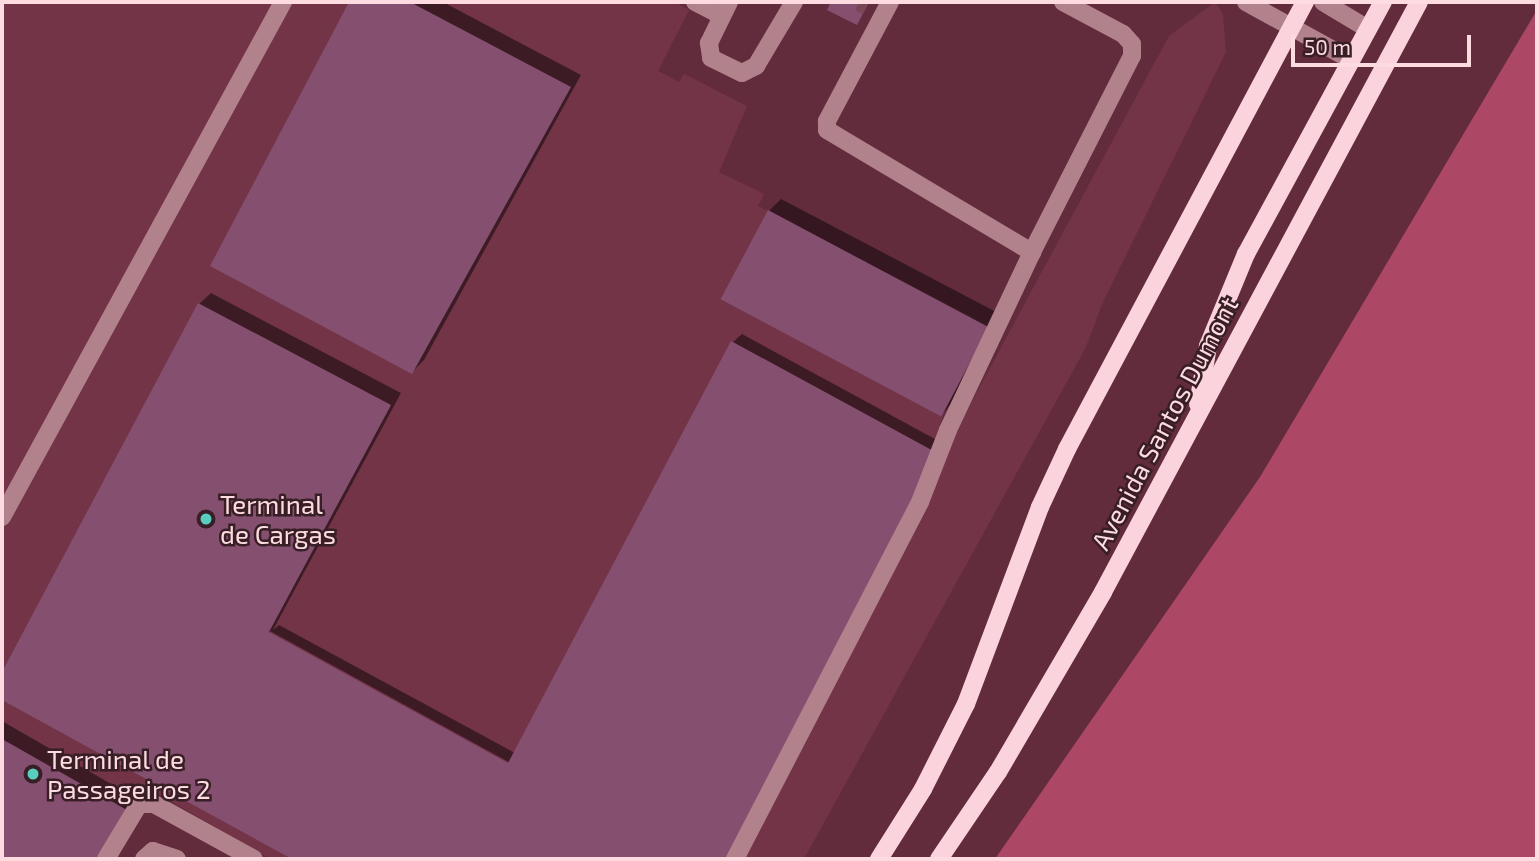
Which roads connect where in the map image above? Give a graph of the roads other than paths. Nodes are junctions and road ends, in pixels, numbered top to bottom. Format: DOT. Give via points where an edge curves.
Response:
graph roads {
  1 [pos="283,2"];
  2 [pos="695,2"];
  3 [pos="794,2"];
  4 [pos="1063,2"];
  5 [pos="1246,2"];
  6 [pos="1305,2"];
  7 [pos="1322,2"];
  8 [pos="1383,2"];
  9 [pos="1412,4"];
  10 [pos="880,7"];
  11 [pos="725,9"];
  12 [pos="1292,26"];
  13 [pos="1368,29"];
  14 [pos="1351,60"];
  15 [pos="1032,252"];
  16 [pos="1196,418"];
  17 [pos="2,517"];
  18 [pos="106,859"];
  19 [pos="144,859"];
  20 [pos="177,859"];
  21 [pos="254,859"];
  22 [pos="735,859"];
  23 [pos="879,859"];
  24 [pos="939,859"];
  1 -- 17 [label="lane"];
  2 -- 11 [label="lane"];
  3 -- 11 [label="lane" via="756,66 742,73 711,58 709,43"];
  4 -- 15 [label="lane" via="1123,34 1132,44 1132,56"];
  5 -- 12 [label="lane"];
  6 -- 12 [label="main road"];
  7 -- 13 [label="lane"];
  8 -- 13 [label="main road"];
  9 -- 16 [label="main road, Avenida Santos Dumont"];
  10 -- 15 [label="lane" via="827,121 827,130"];
  12 -- 14 [label="lane"];
  12 -- 23 [label="main road" via="1067,449 1040,507 971,692 923,789"];
  13 -- 14 [label="main road"];
  14 -- 16 [label="main road" via="1224,304 1208,346"];
  15 -- 22 [label="lane" via="948,430 920,502"];
  16 -- 24 [label="main road, Avenida Santos Dumont" via="998,772"];
  18 -- 21 [label="lane" via="139,804 154,804"];
  19 -- 20 [label="lane" via="153,851"];
}
